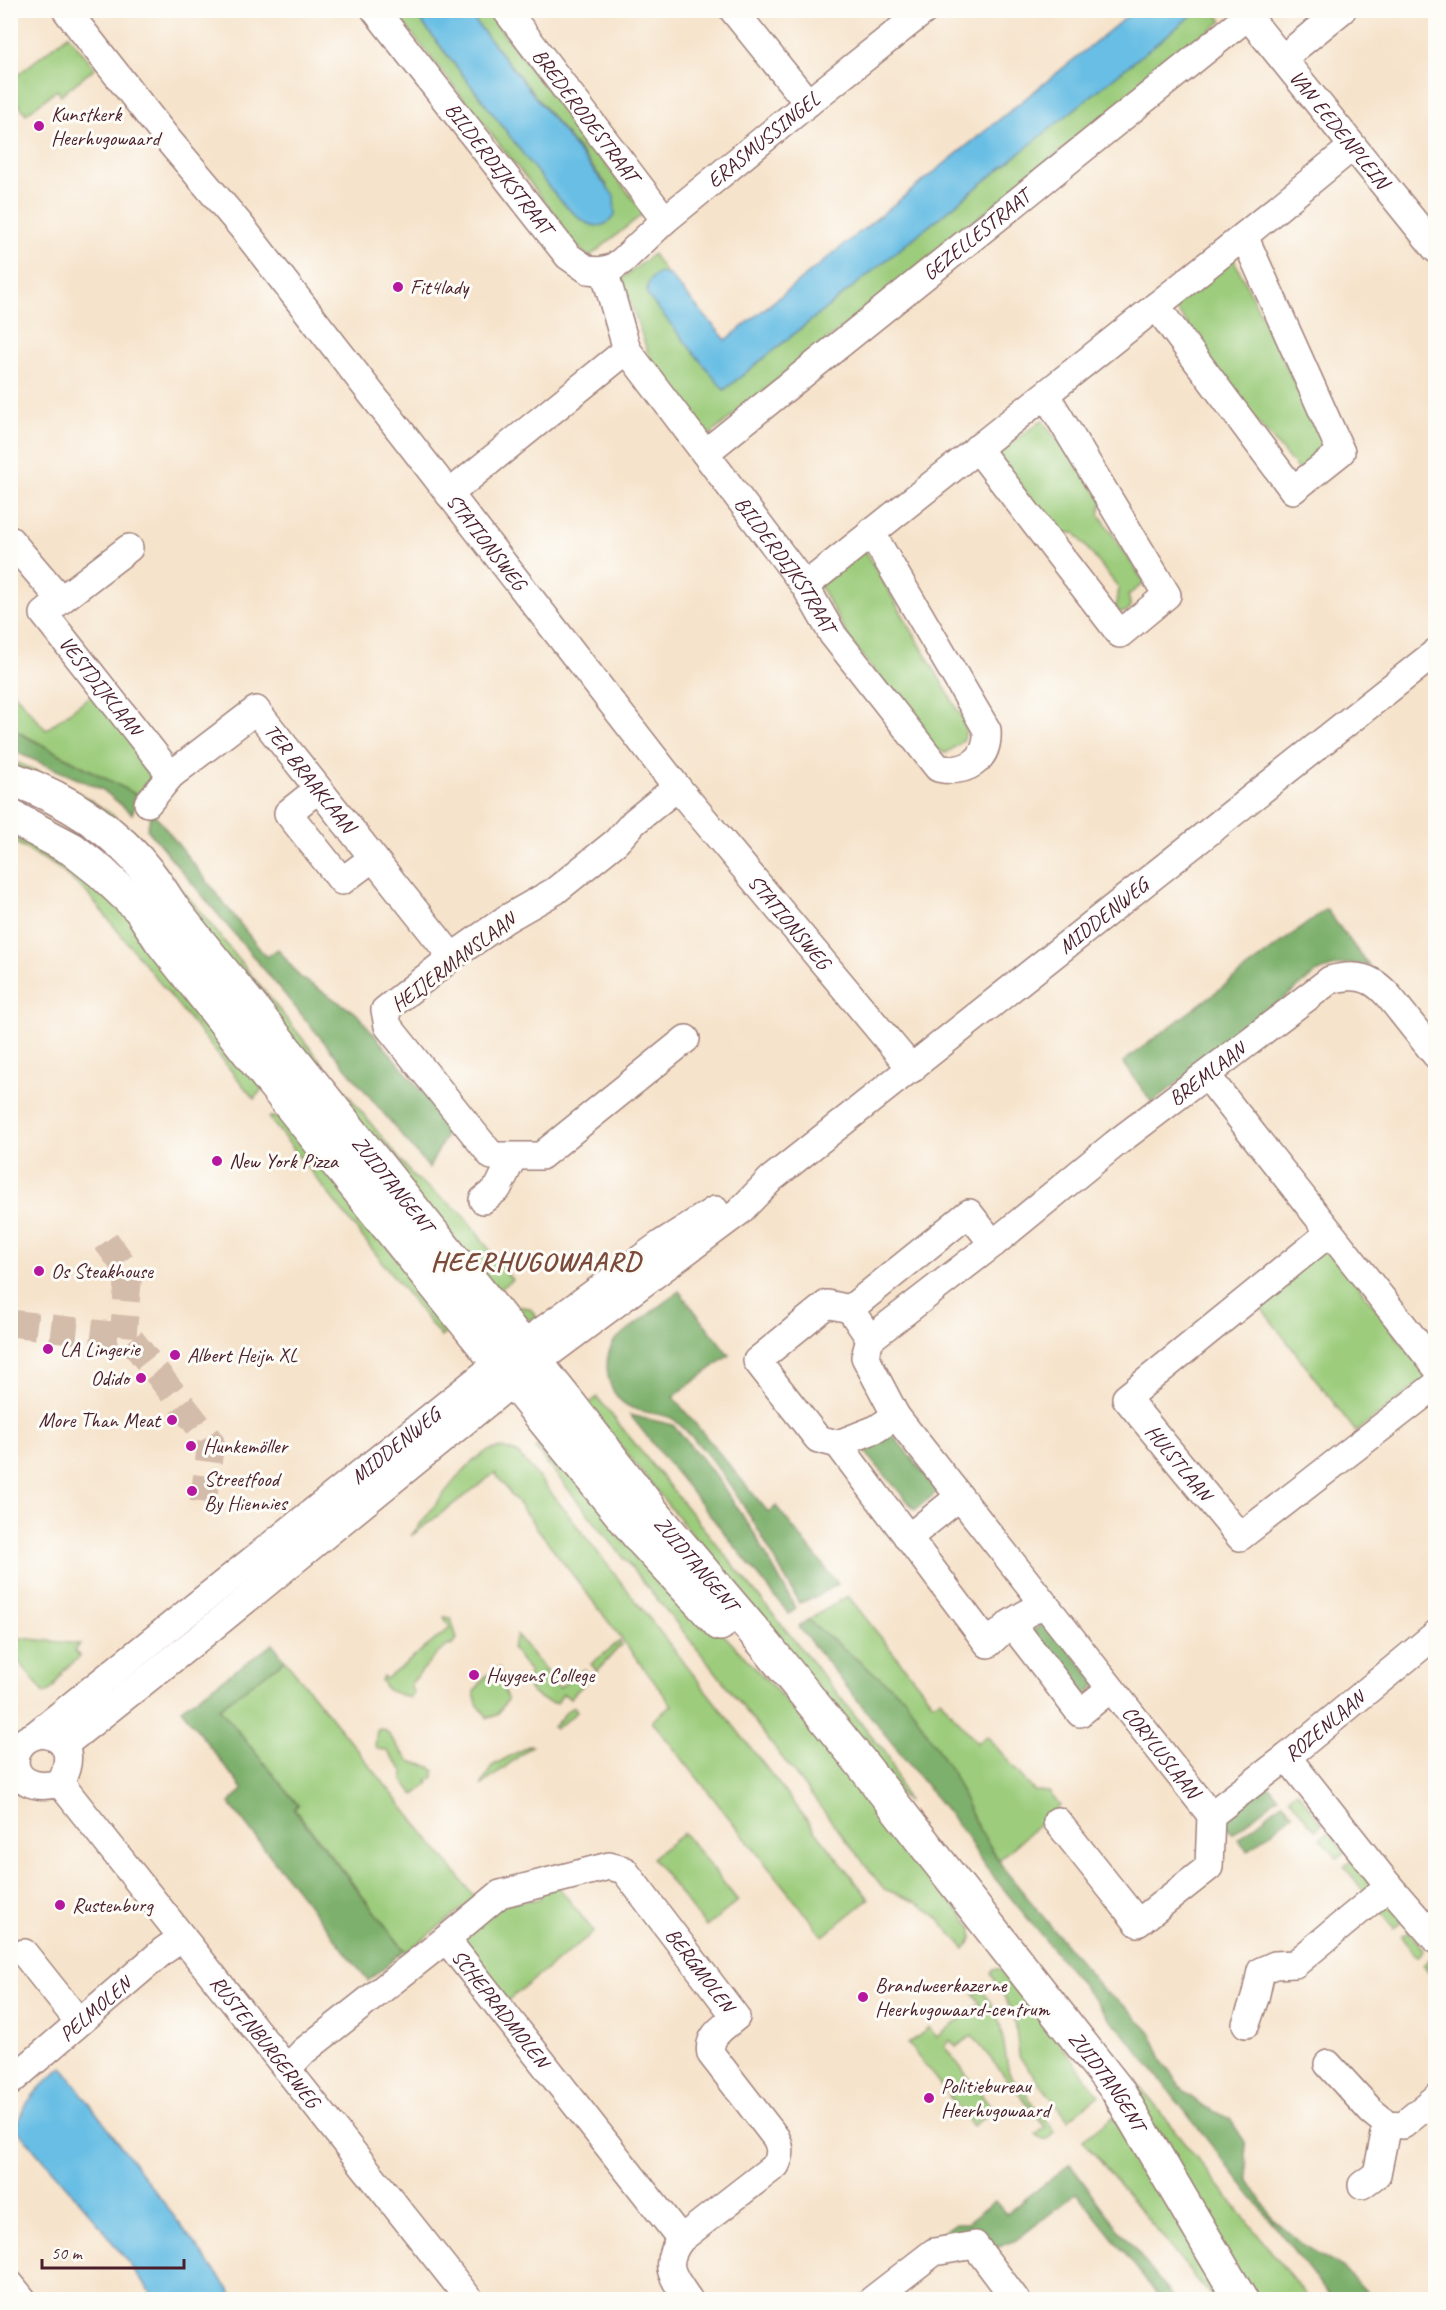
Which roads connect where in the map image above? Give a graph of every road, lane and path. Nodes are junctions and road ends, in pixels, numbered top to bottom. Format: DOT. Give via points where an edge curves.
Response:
graph roads {
  1 [pos="66,10"];
  2 [pos="375,10"];
  3 [pos="506,10"];
  4 [pos="733,10"];
  5 [pos="925,10"];
  6 [pos="1342,10"];
  7 [pos="1246,13"];
  8 [pos="1283,58"];
  9 [pos="808,103"];
  10 [pos="1352,147"];
  11 [pos="665,220"];
  12 [pos="1244,236"];
  13 [pos="1436,249"];
  14 [pos="604,270"];
  15 [pos="1156,306"];
  16 [pos="627,350"];
  17 [pos="1046,395"];
  18 [pos="977,448"];
  19 [pos="705,453"];
  20 [pos="449,494"];
  21 [pos="871,532"];
  22 [pos="10,540"];
  23 [pos="129,548"];
  24 [pos="805,586"];
  25 [pos="61,600"];
  26 [pos="1436,652"];
  27 [pos="171,775"];
  28 [pos="10,778"];
  29 [pos="677,788"];
  30 [pos="318,789"];
  31 [pos="148,803"];
  32 [pos="10,816"];
  33 [pos="346,824"];
  34 [pos="316,847"];
  35 [pos="373,858"];
  36 [pos="452,957"];
  37 [pos="686,1039"];
  38 [pos="1428,1046"];
  39 [pos="912,1070"];
  40 [pos="1207,1076"];
  41 [pos="513,1157"];
  42 [pos="483,1200"];
  43 [pos="1329,1233"];
  44 [pos="993,1244"];
  45 [pos="850,1309"];
  46 [pos="870,1339"];
  47 [pos="518,1363"];
  48 [pos="1436,1366"];
  49 [pos="1436,1385"];
  50 [pos="896,1416"];
  51 [pos="838,1444"];
  52 [pos="959,1497"];
  53 [pos="908,1538"];
  54 [pos="1042,1604"];
  55 [pos="1011,1623"];
  56 [pos="1436,1634"];
  57 [pos="1110,1689"];
  58 [pos="34,1735"];
  59 [pos="64,1745"];
  60 [pos="1287,1757"];
  61 [pos="16,1782"];
  62 [pos="60,1783"];
  63 [pos="1211,1815"];
  64 [pos="1057,1821"];
  65 [pos="1389,1886"];
  66 [pos="183,1938"];
  67 [pos="446,1939"];
  68 [pos="1436,1941"];
  69 [pos="24,1953"];
  70 [pos="79,2022"];
  71 [pos="1246,2024"];
  72 [pos="1328,2064"];
  73 [pos="287,2069"];
  74 [pos="10,2082"];
  75 [pos="1436,2098"];
  76 [pos="1387,2124"];
  77 [pos="1362,2185"];
  78 [pos="681,2240"];
  79 [pos="10,2284"];
  80 [pos="23,2300"];
  81 [pos="470,2300"];
  82 [pos="689,2300"];
  83 [pos="872,2300"];
  84 [pos="1016,2300"];
  85 [pos="1241,2300"];
  1 -- 20 [label="street, STATIONSWEG" via="241,226"];
  2 -- 14 [label="street, BILDERDIJKSTRAAT" via="568,256 588,270"];
  3 -- 11 [label="street, BREDERODESTRAAT"];
  4 -- 9 [label="street"];
  5 -- 9 [label="street, ERASMUSSINGEL"];
  6 -- 8 [label="street"];
  7 -- 8 [label="street, VAN EEDENPLEIN"];
  7 -- 19 [label="street, GEZELLESTRAAT"];
  8 -- 10 [label="street, VAN EEDENPLEIN"];
  9 -- 11 [label="street, ERASMUSSINGEL"];
  10 -- 12 [label="street"];
  10 -- 13 [label="street, VAN EEDENPLEIN"];
  11 -- 14 [label="street, ERASMUSSINGEL" via="622,261"];
  12 -- 15 [label="street"];
  12 -- 15 [label="street" via="1341,452 1293,490"];
  14 -- 16 [label="street, BILDERDIJKSTRAAT"];
  15 -- 17 [label="street"];
  16 -- 19 [label="street, BILDERDIJKSTRAAT"];
  16 -- 20 [label="street"];
  17 -- 18 [label="street"];
  17 -- 18 [label="street" via="1167,595 1120,634"];
  18 -- 21 [label="street"];
  19 -- 24 [label="street, BILDERDIJKSTRAAT"];
  20 -- 29 [label="street, STATIONSWEG"];
  21 -- 24 [label="street"];
  21 -- 24 [label="street, BILDERDIJKSTRAAT" via="987,730 988,744 972,764 961,769 938,768 840,644"];
  22 -- 25 [label="street"];
  23 -- 25 [label="street, VESTDIJKLAAN"];
  25 -- 27 [label="street, VESTDIJKLAAN" via="44,614"];
  26 -- 39 [label="street, MIDDENWEG"];
  27 -- 30 [label="street, TER BRAAKLAAN" via="256,710"];
  27 -- 31 [label="street, TER BRAAKLAAN"];
  28 -- 47 [label="main road, ZUIDTANGENT" via="92,818 149,874"];
  29 -- 36 [label="street, HEIJERMANSLAAN" via="555,891"];
  29 -- 39 [label="street, STATIONSWEG"];
  30 -- 33 [label="street, TER BRAAKLAAN"];
  30 -- 34 [label="street" via="288,813"];
  32 -- 47 [label="main road, ZUIDTANGENT" via="72,849 140,909 278,1090"];
  33 -- 34 [label="street"];
  33 -- 35 [label="street, TER BRAAKLAAN"];
  34 -- 35 [label="street" via="342,881"];
  35 -- 36 [label="street, TER BRAAKLAAN"];
  36 -- 41 [label="street, HEIJERMANSLAAN" via="385,1010 388,1026 492,1156"];
  37 -- 41 [label="street, HEIJERMANSLAAN" via="541,1156"];
  38 -- 40 [label="street, BREMLAAN" via="1388,993 1376,983 1345,975 1330,980"];
  39 -- 47 [label="street, MIDDENWEG" via="771,1179 661,1244"];
  40 -- 43 [label="street"];
  40 -- 44 [label="street, BREMLAAN" via="1115,1144"];
  41 -- 42 [label="street" via="498,1188"];
  43 -- 48 [label="street"];
  43 -- 49 [label="street, HULSTLAAN" via="1126,1398 1240,1537"];
  44 -- 45 [label="street" via="969,1213"];
  44 -- 46 [label="street, BREMLAAN"];
  45 -- 46 [label="street"];
  45 -- 51 [label="street" via="827,1304 757,1361 818,1439"];
  46 -- 50 [label="street" via="865,1358"];
  47 -- 58 [label="street, MIDDENWEG"];
  47 -- 59 [label="street, MIDDENWEG" via="190,1646"];
  47 -- 85 [label="main road, ZUIDTANGENT" via="656,1515 763,1642 1118,2091"];
  50 -- 51 [label="street" via="876,1429"];
  50 -- 52 [label="street, CORYLUSLAAN"];
  51 -- 53 [label="street"];
  52 -- 53 [label="street"];
  52 -- 54 [label="street, CORYLUSLAAN"];
  53 -- 55 [label="street" via="987,1644"];
  54 -- 55 [label="street"];
  54 -- 57 [label="street, CORYLUSLAAN"];
  55 -- 57 [label="street, CORYLUSLAAN" via="1080,1713"];
  56 -- 60 [label="street, ROZENLAAN"];
  57 -- 63 [label="street, CORYLUSLAAN"];
  58 -- 59 [label="street" via="51,1735"];
  58 -- 61 [label="street" via="16,1753"];
  59 -- 62 [label="street" via="69,1760"];
  60 -- 63 [label="street, ROZENLAAN"];
  60 -- 65 [label="street"];
  61 -- 62 [label="street" via="44,1787"];
  62 -- 66 [label="street, RUSTENBURGERWEG"];
  63 -- 64 [label="street" via="1209,1867 1138,1923"];
  65 -- 68 [label="street"];
  65 -- 71 [label="street" via="1295,1964 1275,1965 1261,1971"];
  66 -- 70 [label="street, PELMOLEN"];
  66 -- 73 [label="street, RUSTENBURGERWEG"];
  67 -- 73 [label="street, SCHEPRADMOLEN" via="304,2051"];
  67 -- 78 [label="street, SCHEPRADMOLEN"];
  67 -- 78 [label="street, BERGMOLEN" via="500,1894 609,1866 624,1870 632,1879 736,2017 714,2036 711,2054 780,2146 777,2165"];
  69 -- 70 [label="street"];
  70 -- 74 [label="street, PELMOLEN"];
  72 -- 76 [label="street"];
  73 -- 81 [label="street, RUSTENBURGERWEG"];
  75 -- 76 [label="street" via="1403,2125"];
  76 -- 77 [label="street" via="1377,2174"];
  78 -- 82 [label="street" via="673,2250 671,2275"];
  79 -- 80 [label="street"];
  83 -- 84 [label="street" via="934,2252 975,2245"];
}
